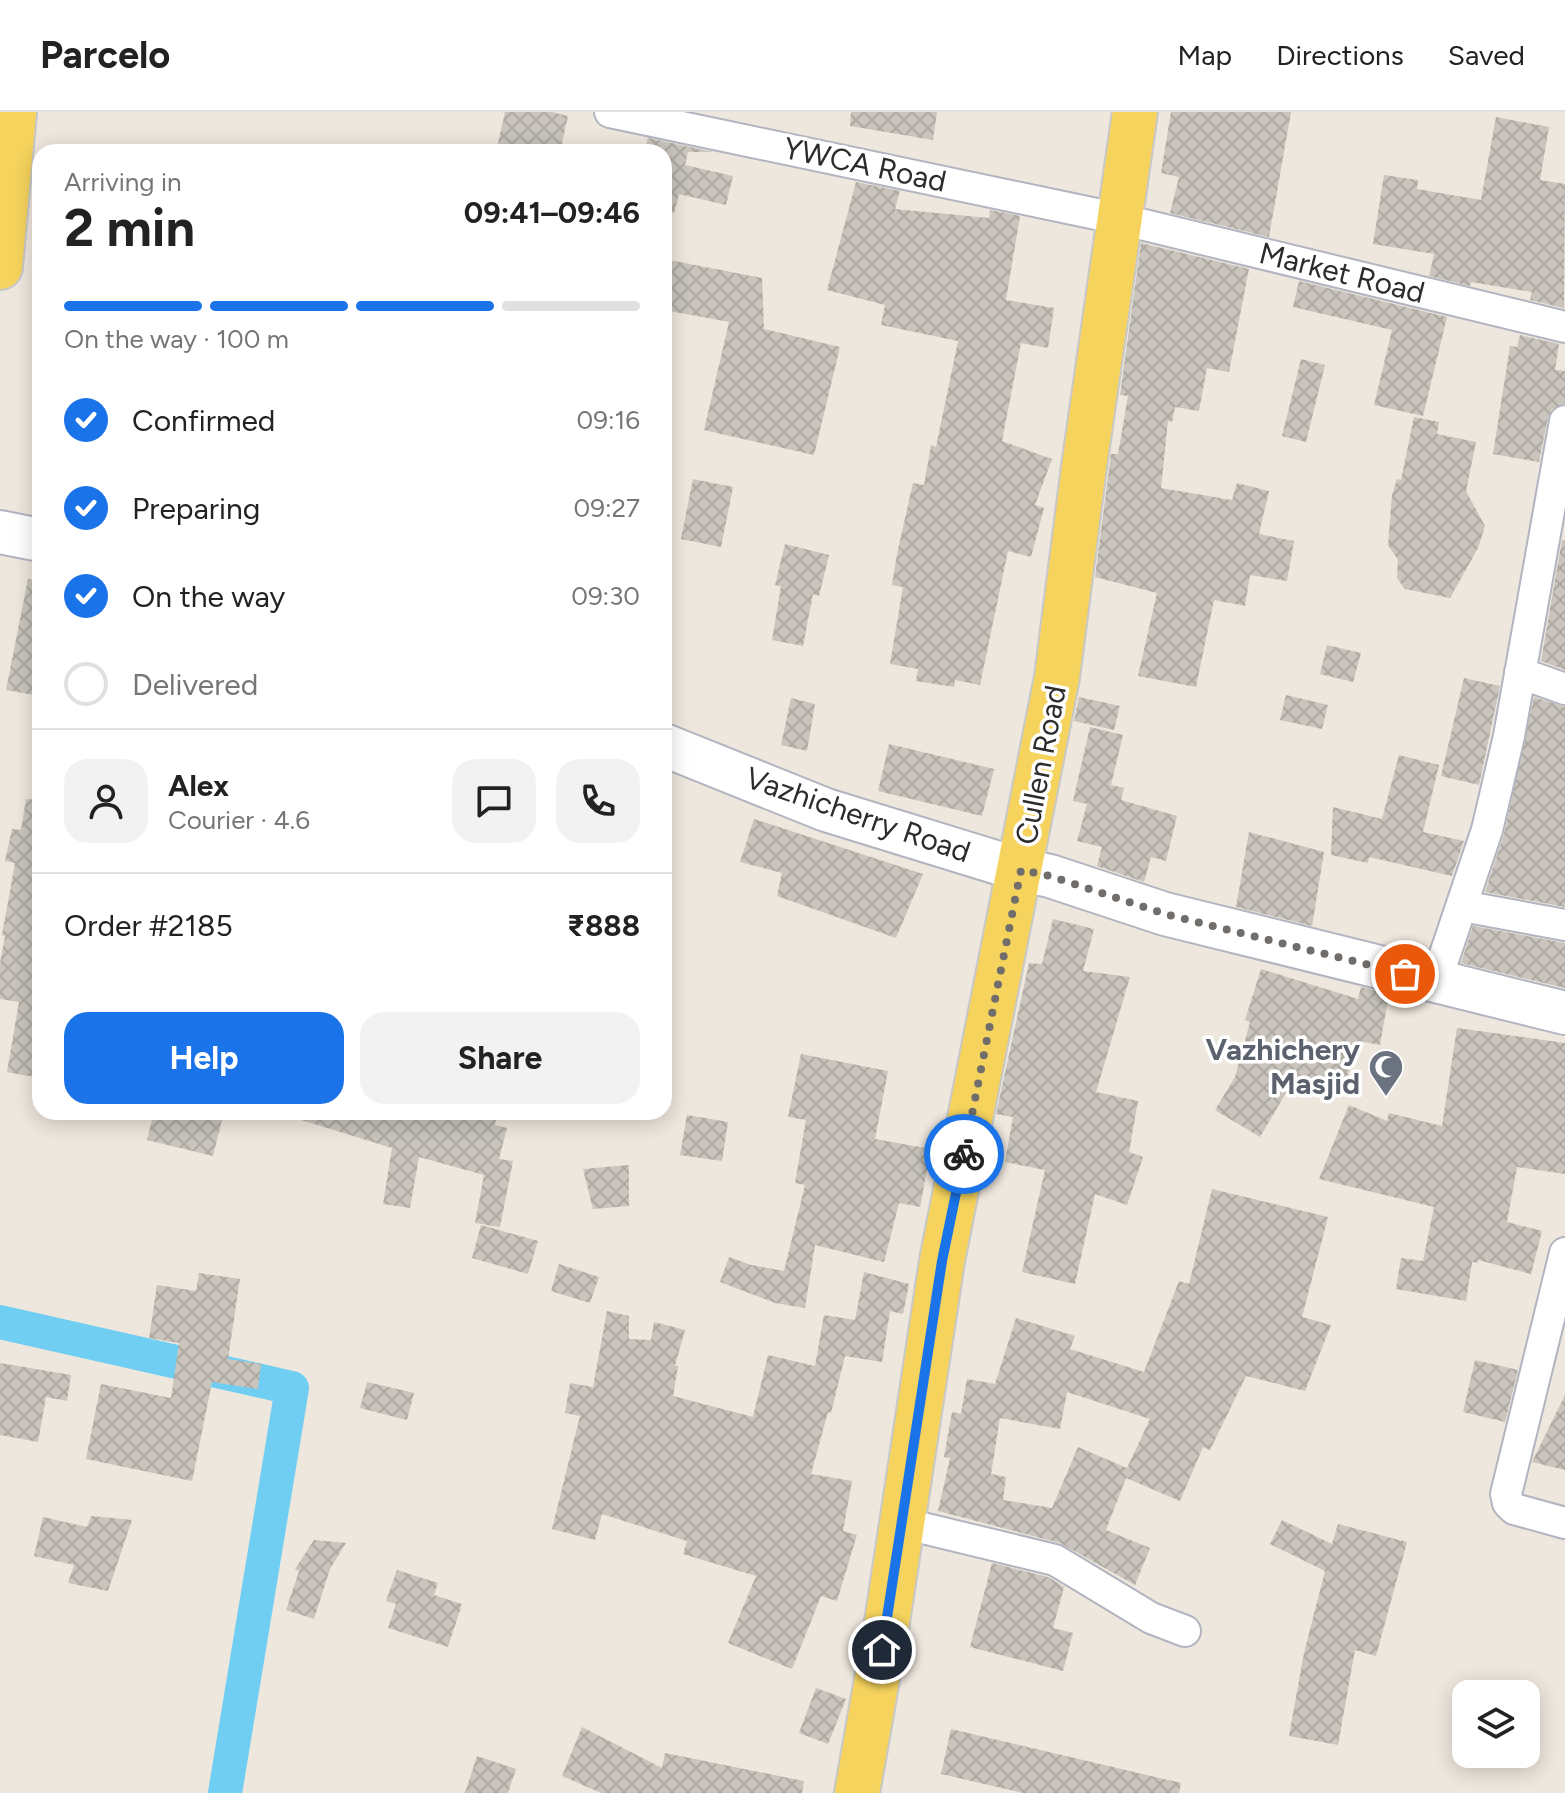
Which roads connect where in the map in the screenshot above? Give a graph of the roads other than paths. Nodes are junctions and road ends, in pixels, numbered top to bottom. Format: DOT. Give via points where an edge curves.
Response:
graph roads {
  1 [pos="14,112"];
  2 [pos="610,112"];
  3 [pos="1135,112"];
  4 [pos="1120,219"];
  5 [pos="0,267"];
  6 [pos="1565,327"];
  7 [pos="1565,421"];
  8 [pos="1556,531"];
  9 [pos="0,532"];
  10 [pos="32,538"];
  11 [pos="1520,673"];
  12 [pos="1565,689"];
  13 [pos="672,748"];
  14 [pos="1021,870"];
  15 [pos="1462,906"];
  16 [pos="1565,925"];
  17 [pos="1436,981"];
  18 [pos="1565,1013"];
  19 [pos="1565,1253"];
  20 [pos="902,1523"];
  21 [pos="1565,1523"];
  22 [pos="1185,1631"];
  23 [pos="857,1793"];
  1 -- 5 [label="main road"];
  2 -- 4 [label="street, YWCA Road"];
  3 -- 4 [label="main road, Cullen Road"];
  4 -- 6 [label="street, Market Road"];
  4 -- 14 [label="main road, Cullen Road" via="1057,677"];
  7 -- 8 [label="street"];
  8 -- 11 [label="street"];
  9 -- 10 [label="main road"];
  11 -- 12 [label="street"];
  11 -- 15 [label="street" via="1487,830"];
  13 -- 14 [label="main road, Vazhicherry Road" via="826,810"];
  14 -- 17 [label="main road, Vazhicherry Road" via="1165,914"];
  14 -- 20 [label="main road, Cullen Road" via="942,1261"];
  15 -- 16 [label="street"];
  15 -- 17 [label="street"];
  17 -- 18 [label="main road, Vazhicherry Road"];
  19 -- 21 [label="street" via="1506,1494 1514,1509"];
  20 -- 22 [label="street" via="1055,1560 1151,1618"];
  20 -- 23 [label="main road, Cullen Road"];
}
